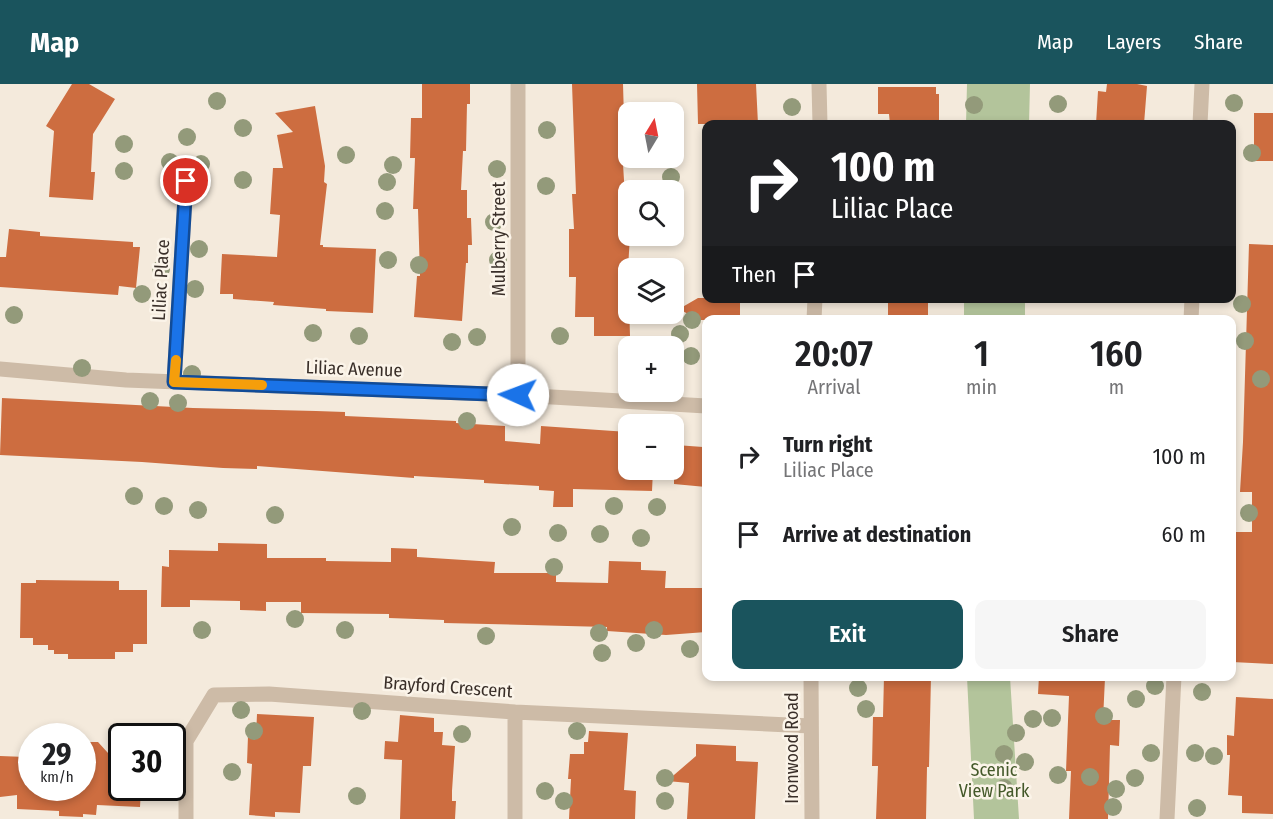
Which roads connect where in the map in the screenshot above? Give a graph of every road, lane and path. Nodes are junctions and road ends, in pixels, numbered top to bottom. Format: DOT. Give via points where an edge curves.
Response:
graph roads {
  1 [pos="518,84"];
  2 [pos="819,84"];
  3 [pos="1202,84"];
  4 [pos="819,120"];
  5 [pos="1200,120"];
  6 [pos="186,181"];
  7 [pos="0,369"];
  8 [pos="174,382"];
  9 [pos="518,395"];
  10 [pos="702,406"];
  11 [pos="811,681"];
  12 [pos="1174,681"];
  13 [pos="515,712"];
  14 [pos="811,726"];
  15 [pos="186,819"];
  16 [pos="515,819"];
  17 [pos="812,819"];
  18 [pos="1167,819"];
  1 -- 9 [label="street, Mulberry Street"];
  2 -- 4 [label="street"];
  3 -- 5 [label="street"];
  6 -- 8 [label="street, Liliac Place"];
  7 -- 8 [label="street, Liliac Avenue"];
  8 -- 9 [label="street, Liliac Avenue"];
  9 -- 10 [label="street, Liliac Avenue"];
  11 -- 14 [label="street, Ironwood Road"];
  12 -- 18 [label="street"];
  13 -- 14 [label="street, Brayford Crescent"];
  13 -- 15 [label="street, Brayford Crescent" via="269,694 214,695 186,741"];
  13 -- 16 [label="street"];
  14 -- 17 [label="street, Ironwood Road"];
}
